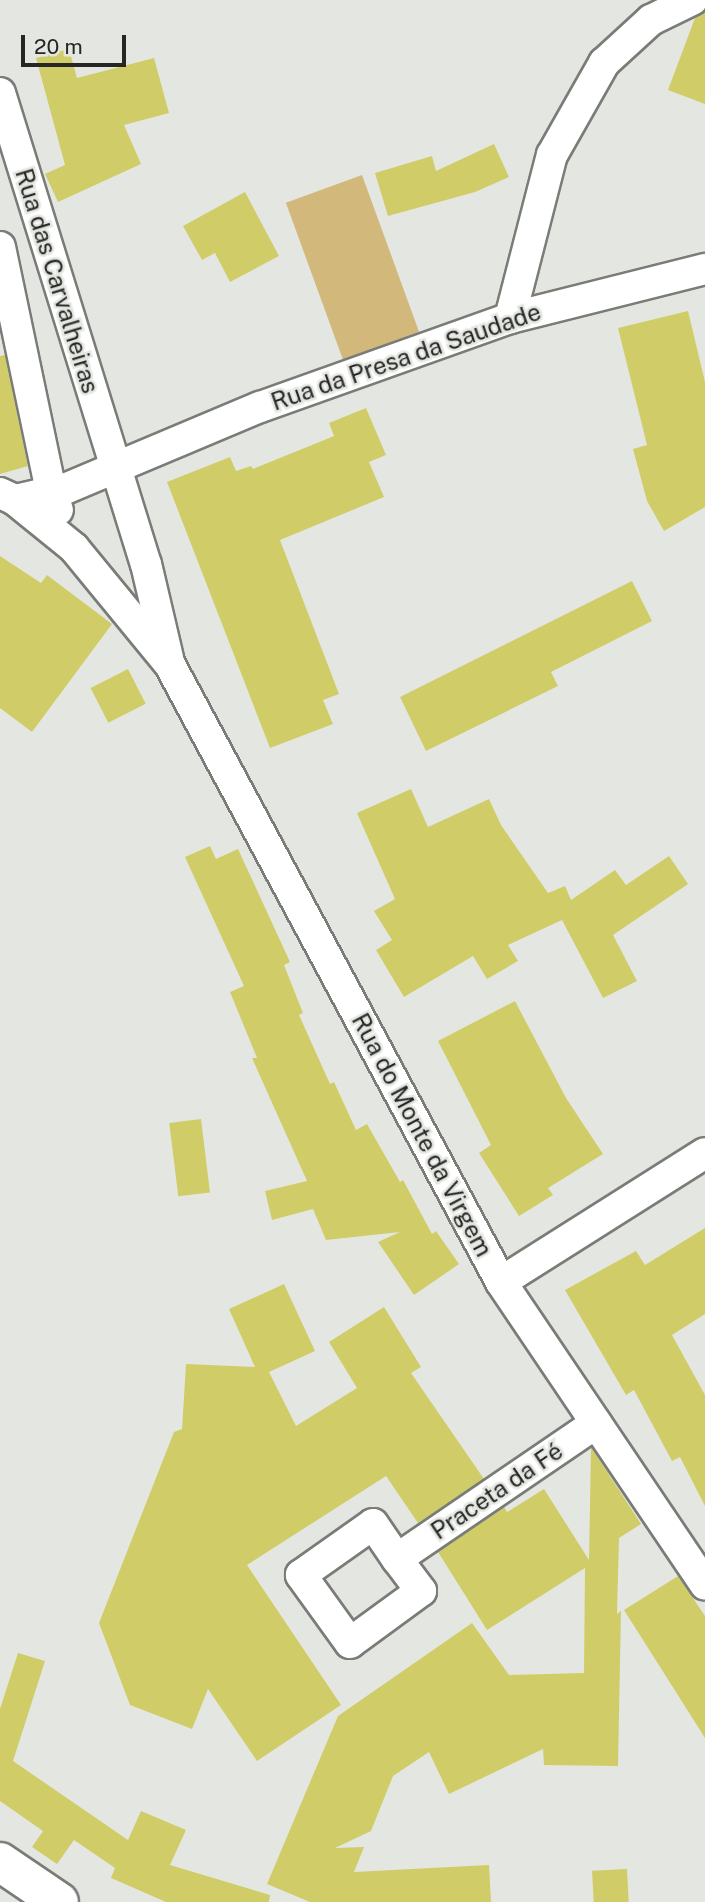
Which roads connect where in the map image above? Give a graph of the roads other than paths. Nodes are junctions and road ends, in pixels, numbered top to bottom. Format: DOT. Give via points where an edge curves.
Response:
graph roads {
  1 [pos="692,0"];
  2 [pos="0,93"];
  3 [pos="0,247"];
  4 [pos="705,269"];
  5 [pos="510,318"];
  6 [pos="114,468"];
  7 [pos="51,491"];
  8 [pos="8,497"];
  9 [pos="74,548"];
  10 [pos="170,665"];
  11 [pos="705,1153"];
  12 [pos="501,1283"];
  13 [pos="596,1423"];
  14 [pos="397,1559"];
  15 [pos="705,1586"];
  16 [pos="0,1862"];
  17 [pos="59,1902"];
  1 -- 5 [label="street" via="651,20 604,62 552,155"];
  2 -- 6 [label="street, Rua das Carvalheiras"];
  3 -- 7 [label="street, Rua das Carvalheiras"];
  4 -- 5 [label="street, Rua da Presa da Saudade"];
  5 -- 6 [label="street, Rua da Presa da Saudade" via="260,407"];
  6 -- 7 [label="street, Rua da Presa da Saudade"];
  6 -- 10 [label="street, Rua das Carvalheiras" via="146,564"];
  7 -- 8 [label="street, Rua da Presa da Saudade"];
  7 -- 9 [label="street, Rua das Carvalheiras"];
  8 -- 9 [label="street"];
  9 -- 10 [label="street"];
  10 -- 12 [label="street, Rua do Monte da Virgem"];
  11 -- 12 [label="street"];
  12 -- 13 [label="street, Rua do Monte da Virgem"];
  13 -- 14 [label="street, Praceta da Fé"];
  13 -- 15 [label="street, Rua do Monte da Virgem"];
  16 -- 17 [label="main road"];
}
